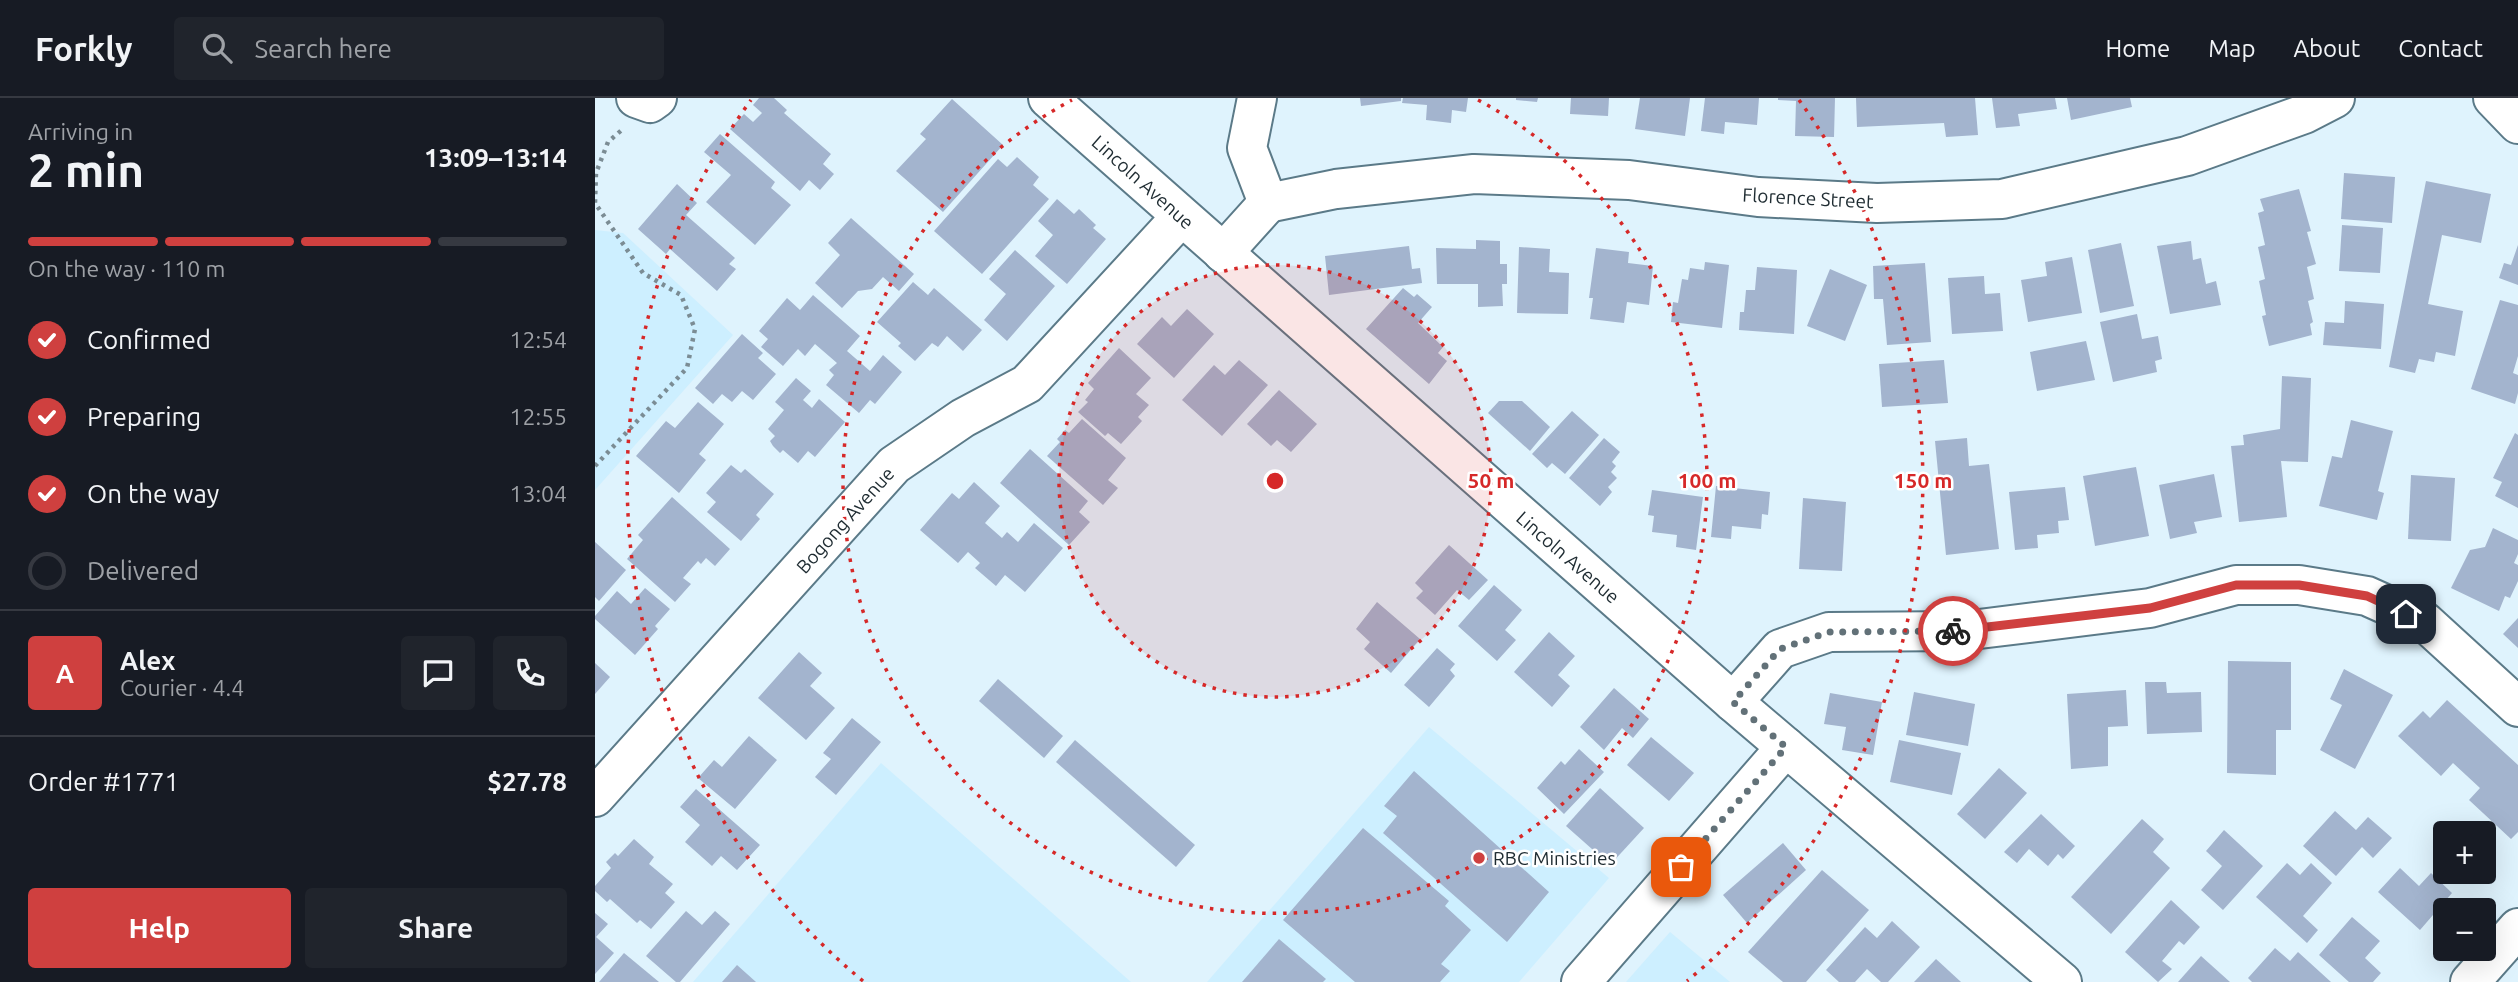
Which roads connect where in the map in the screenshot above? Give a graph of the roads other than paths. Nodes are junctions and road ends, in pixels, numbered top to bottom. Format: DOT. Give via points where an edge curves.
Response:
graph roads {
  1 [pos="1048,98"];
  2 [pos="1257,98"];
  3 [pos="2335,98"];
  4 [pos="2493,98"];
  5 [pos="2518,124"];
  6 [pos="1268,204"];
  7 [pos="1181,217"];
  8 [pos="1223,253"];
  9 [pos="1733,702"];
  10 [pos="2518,707"];
  11 [pos="1786,747"];
  12 [pos="595,797"];
  13 [pos="2518,928"];
  14 [pos="1581,982"];
  15 [pos="2062,982"];
  16 [pos="2470,982"];
  1 -- 7 [label="street, Lincoln Avenue"];
  2 -- 6 [label="street" via="1247,148"];
  3 -- 6 [label="street, Florence Street" via="2304,114 2187,156 2003,198 1877,203 1758,197 1629,180 1474,174 1336,189"];
  4 -- 5 [label="street"];
  6 -- 8 [label="street"];
  7 -- 8 [label="street, Lincoln Avenue"];
  7 -- 12 [label="street, Bogong Avenue" via="1027,384 963,418 894,465"];
  8 -- 9 [label="street, Lincoln Avenue"];
  9 -- 10 [label="street" via="1780,649 1829,632 1963,631 2150,608 2236,585 2299,585 2367,596 2425,622"];
  9 -- 11 [label="street, Lincoln Avenue"];
  11 -- 14 [label="street"];
  11 -- 15 [label="street, Lincoln Avenue"];
  13 -- 16 [label="street"];
}
